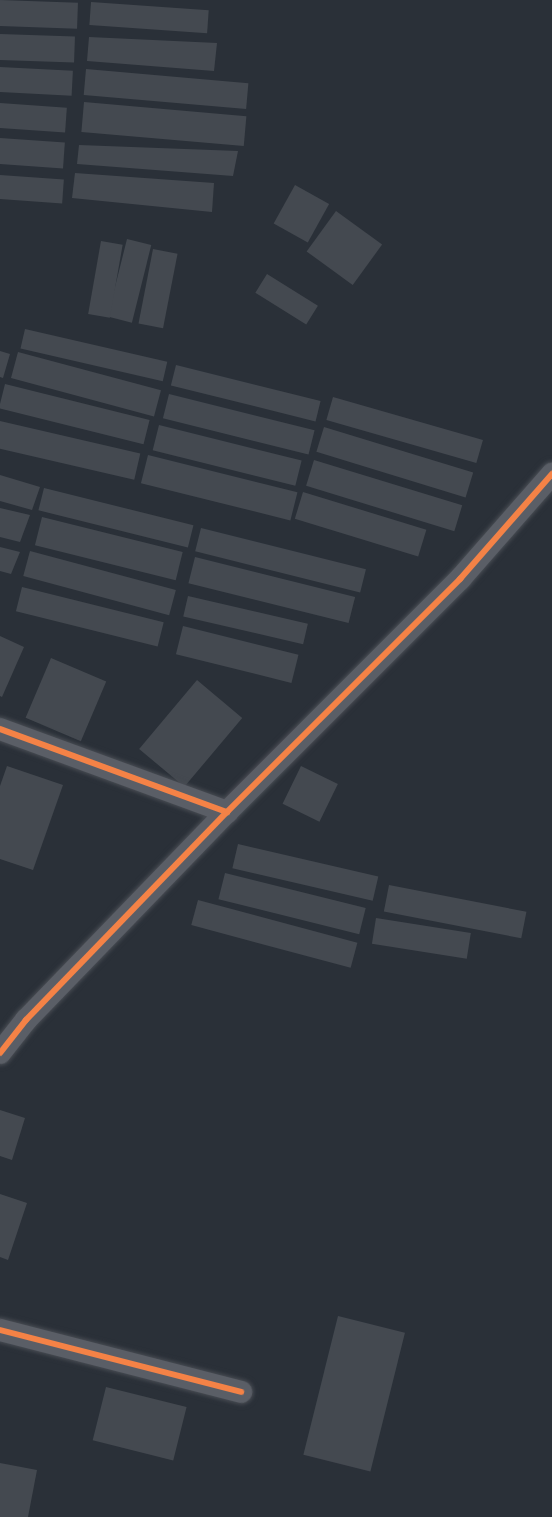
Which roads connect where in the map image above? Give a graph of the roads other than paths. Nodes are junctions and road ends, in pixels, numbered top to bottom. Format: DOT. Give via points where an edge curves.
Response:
graph roads {
  1 [pos="552,474"];
  2 [pos="0,729"];
  3 [pos="226,812"];
  4 [pos="0,1053"];
  5 [pos="0,1329"];
  6 [pos="241,1392"];
  1 -- 3 [label="street" via="460,579"];
  2 -- 3 [label="street"];
  3 -- 4 [label="street" via="26,1020"];
  5 -- 6 [label="street"];
}
